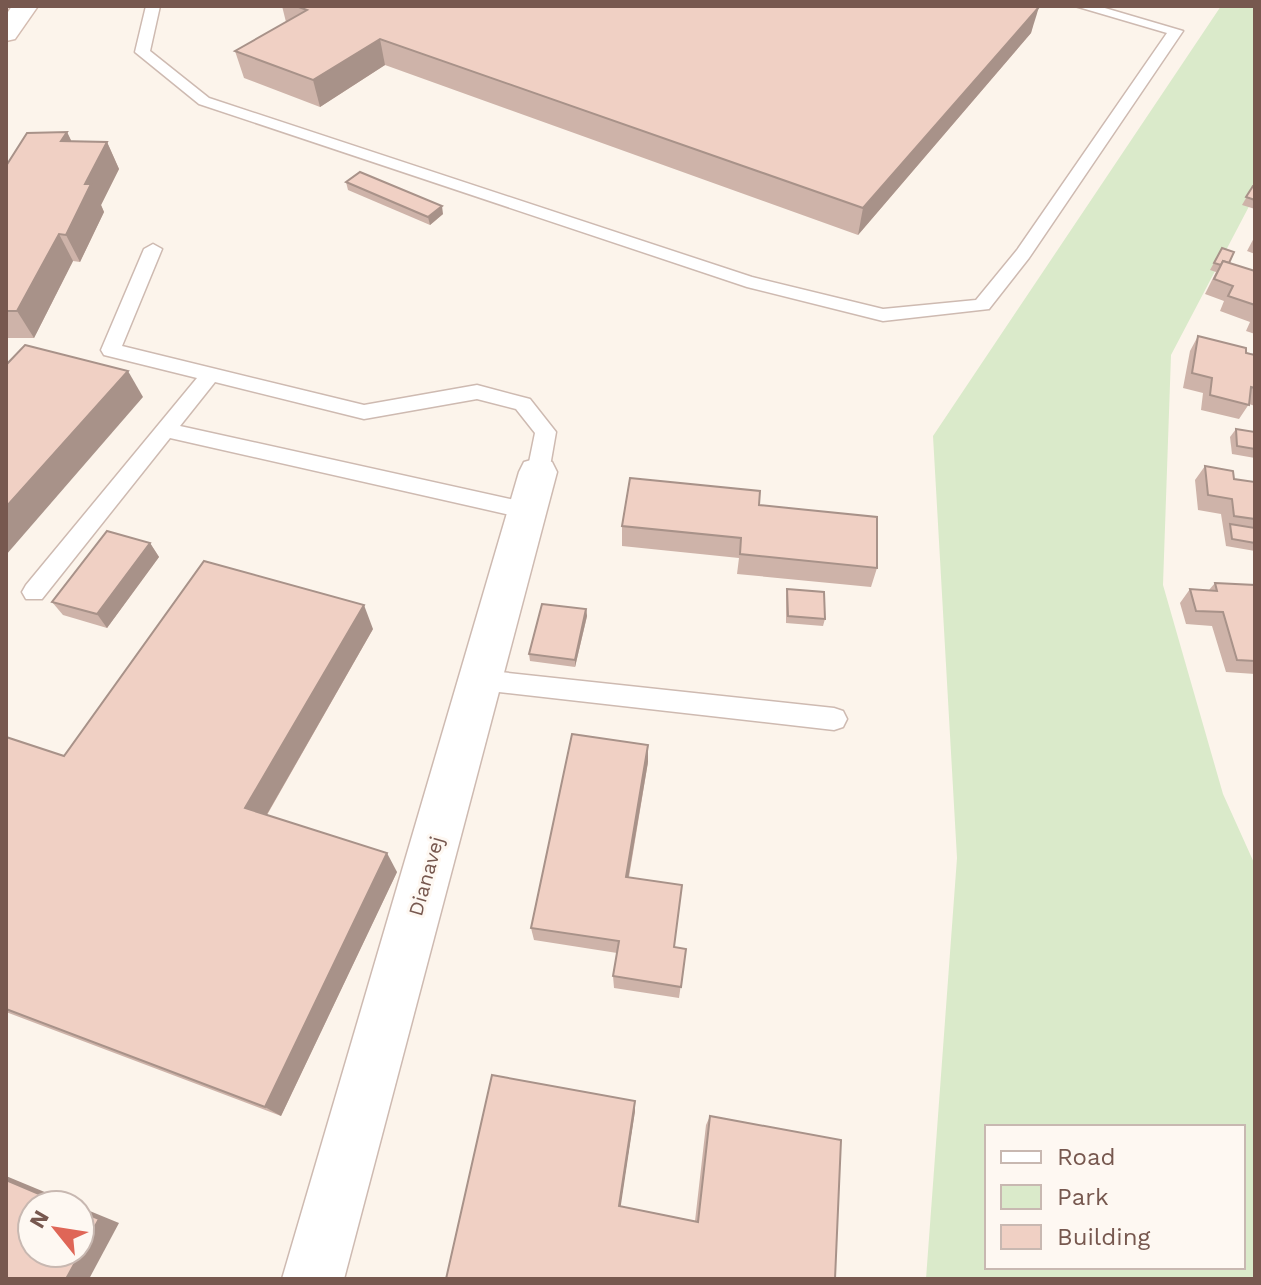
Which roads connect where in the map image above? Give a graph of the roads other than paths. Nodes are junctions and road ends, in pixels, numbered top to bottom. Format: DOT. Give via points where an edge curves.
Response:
graph roads {
  1 [pos="25,6"];
  2 [pos="153,6"];
  3 [pos="1082,6"];
  4 [pos="6,33"];
  5 [pos="153,249"];
  6 [pos="211,374"];
  7 [pos="165,430"];
  8 [pos="533,492"];
  9 [pos="34,592"];
  10 [pos="481,680"];
  11 [pos="834,719"];
  12 [pos="313,1279"];
  1 -- 4 [label="street"];
  2 -- 3 [label="lane" via="142,52 204,101 747,281 883,315 982,305 1176,31"];
  5 -- 6 [label="lane" via="111,350"];
  6 -- 7 [label="lane"];
  6 -- 8 [label="lane" via="364,412 477,392 523,404 546,432"];
  7 -- 8 [label="lane"];
  7 -- 9 [label="lane"];
  8 -- 10 [label="street, Dianavej"];
  10 -- 11 [label="lane"];
  10 -- 12 [label="street, Dianavej"];
}
